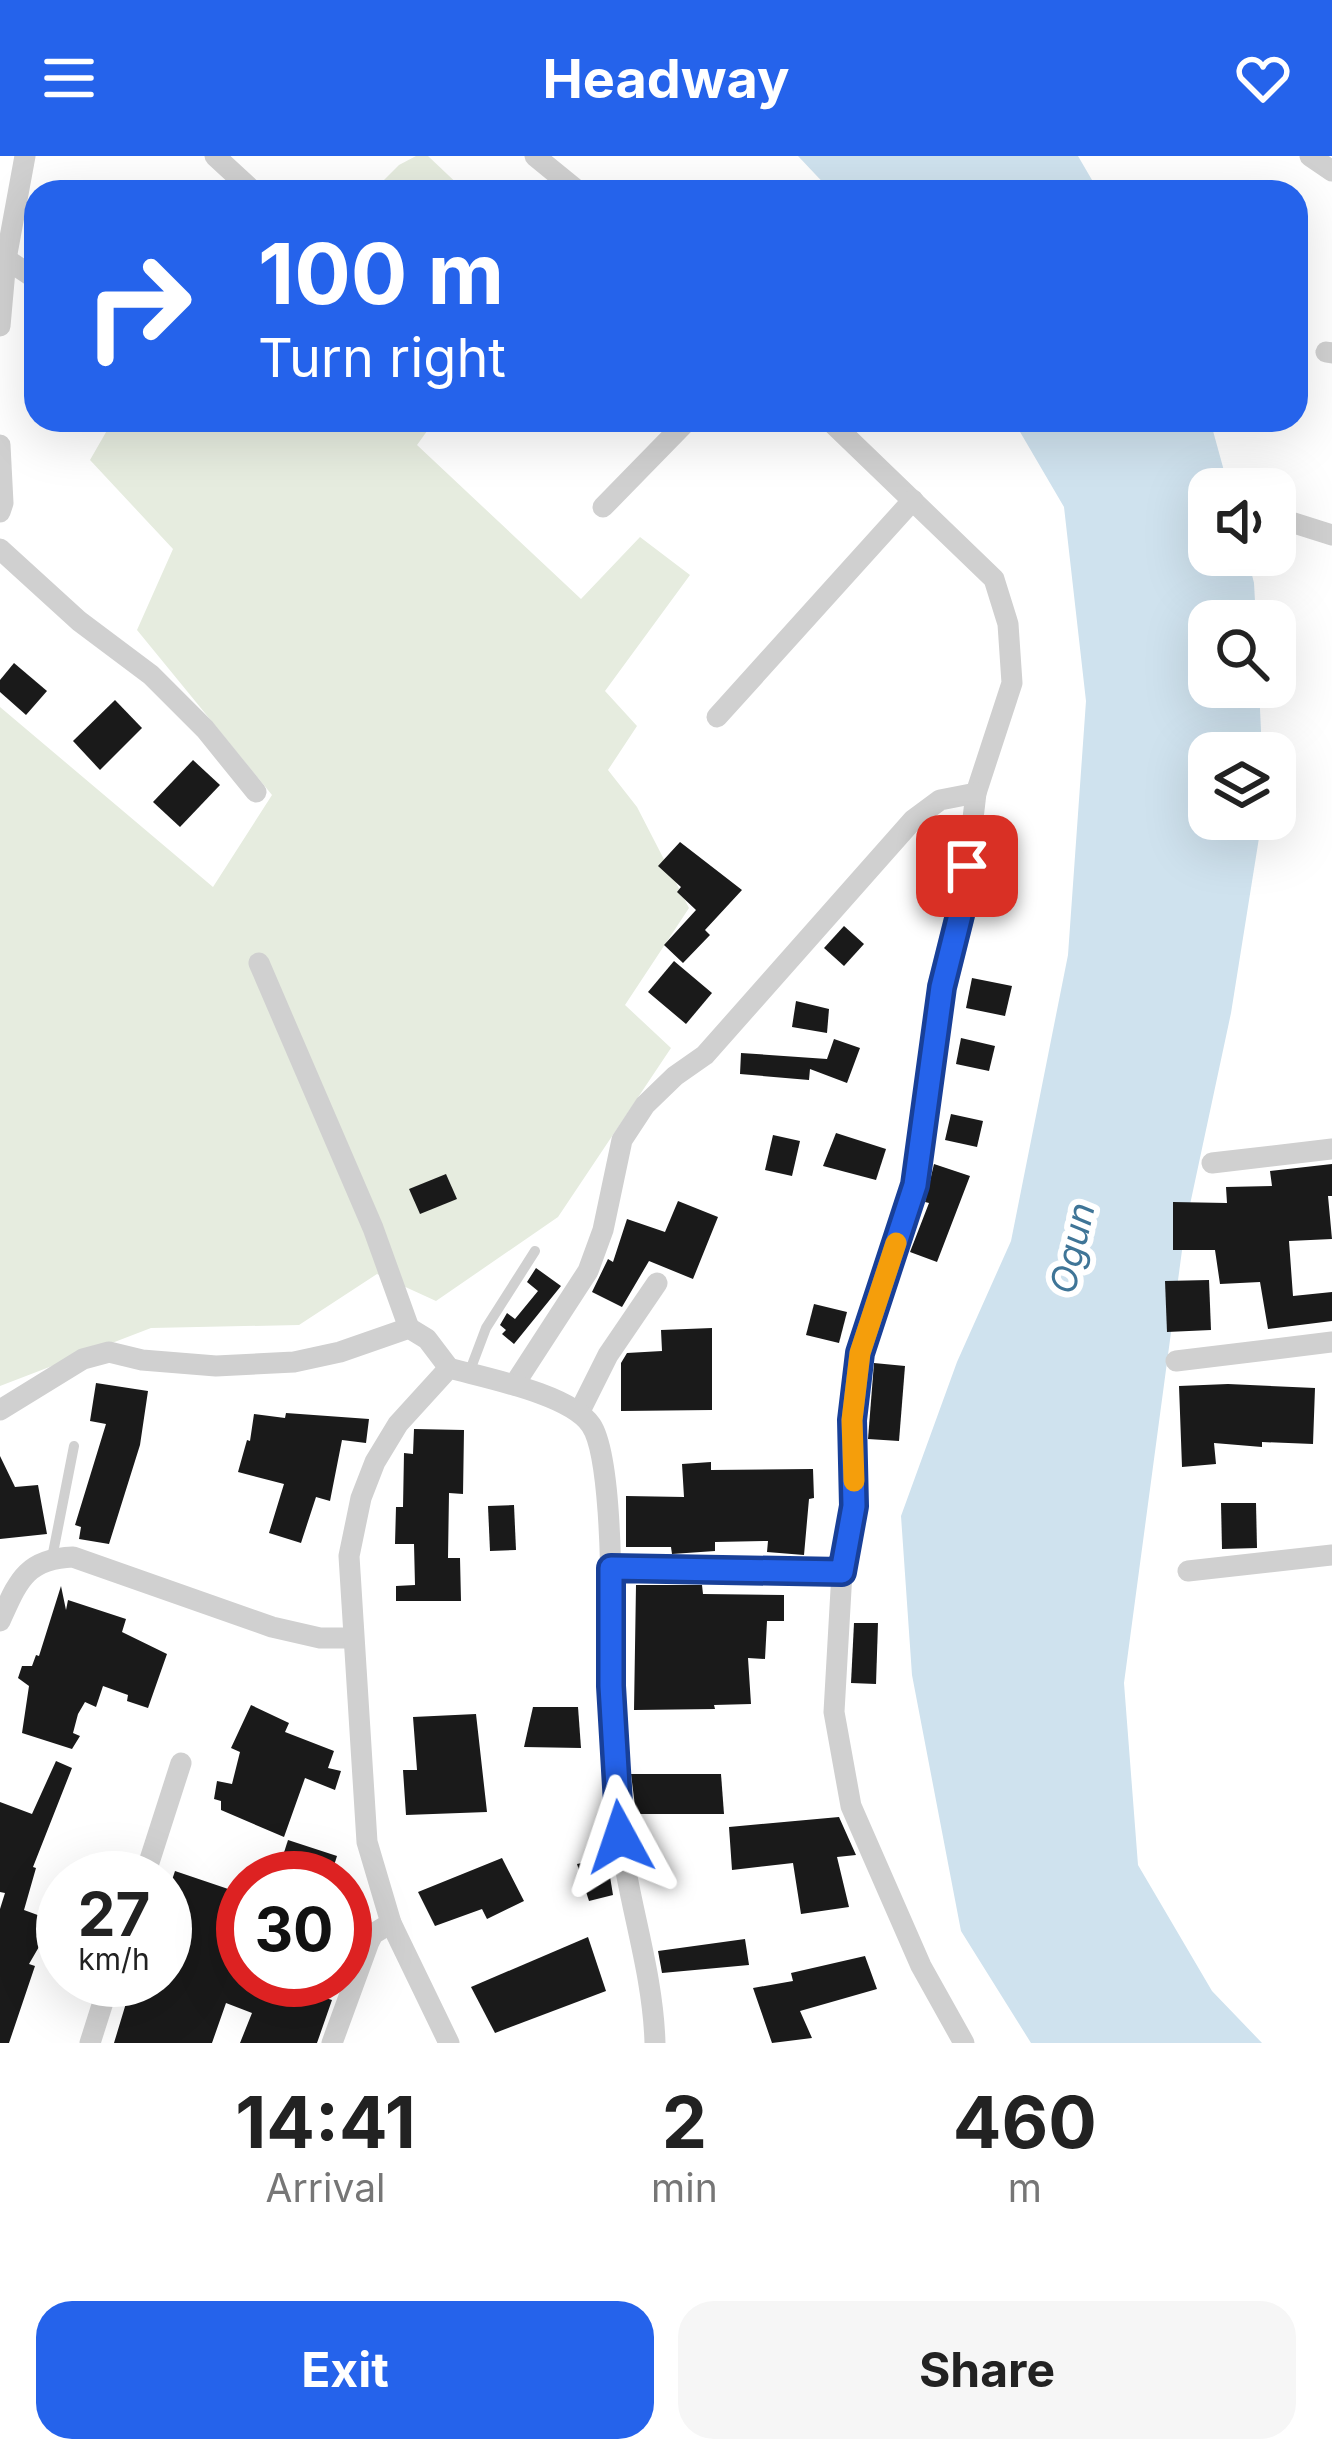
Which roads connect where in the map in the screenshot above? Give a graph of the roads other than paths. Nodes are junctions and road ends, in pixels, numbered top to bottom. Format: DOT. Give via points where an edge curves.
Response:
graph roads {
  1 [pos="25,156"];
  2 [pos="214,156"];
  3 [pos="535,156"];
  4 [pos="1310,156"];
  5 [pos="1332,171"];
  6 [pos="241,180"];
  7 [pos="564,180"];
  8 [pos="7,259"];
  9 [pos="24,271"];
  10 [pos="0,326"];
  11 [pos="676,432"];
  12 [pos="842,432"];
  13 [pos="0,445"];
  14 [pos="914,500"];
  15 [pos="603,507"];
  16 [pos="0,512"];
  17 [pos="1296,524"];
  18 [pos="1332,535"];
  19 [pos="0,549"];
  20 [pos="716,717"];
  21 [pos="256,792"];
  22 [pos="976,793"];
  23 [pos="259,963"];
  24 [pos="1332,1150"];
  25 [pos="1212,1163"];
  26 [pos="535,1251"];
  27 [pos="657,1283"];
  28 [pos="410,1328"];
  29 [pos="1332,1342"];
  30 [pos="1176,1361"];
  31 [pos="459,1371"];
  32 [pos="514,1385"];
  33 [pos="0,1410"];
  34 [pos="580,1411"];
  35 [pos="74,1446"];
  36 [pos="1332,1556"];
  37 [pos="52,1558"];
  38 [pos="611,1568"];
  39 [pos="1188,1571"];
  40 [pos="842,1572"];
  41 [pos="0,1622"];
  42 [pos="351,1638"];
  43 [pos="181,1762"];
  44 [pos="153,1851"];
  45 [pos="392,1923"];
  46 [pos="101,2007"];
  47 [pos="90,2043"];
  48 [pos="332,2043"];
  49 [pos="449,2043"];
  50 [pos="655,2043"];
  51 [pos="964,2043"];
  1 -- 8 [label="street"];
  2 -- 6 [label="street"];
  3 -- 7 [label="street"];
  4 -- 5 [label="street"];
  8 -- 9 [label="street"];
  8 -- 10 [label="street"];
  11 -- 15 [label="street"];
  12 -- 14 [label="street"];
  13 -- 16 [label="street"];
  14 -- 20 [label="street"];
  14 -- 22 [label="street" via="994,579 1008,624 1012,683"];
  17 -- 18 [label="street"];
  19 -- 21 [label="street" via="152,675"];
  22 -- 32 [label="street" via="940,800 913,820 705,1055 645,1106 622,1140 588,1271"];
  22 -- 40 [label="street" via="915,1185 860,1353 854,1506"];
  23 -- 28 [label="street"];
  24 -- 25 [label="street"];
  26 -- 31 [label="lane"];
  27 -- 34 [label="street"];
  28 -- 31 [label="street"];
  28 -- 33 [label="street" via="294,1362 216,1366 109,1352 83,1359"];
  29 -- 30 [label="street"];
  31 -- 32 [label="street"];
  31 -- 42 [label="street" via="398,1424 375,1462 349,1556"];
  32 -- 34 [label="street"];
  34 -- 38 [label="street" via="595,1429"];
  35 -- 37 [label="lane"];
  36 -- 39 [label="street"];
  37 -- 41 [label="street" via="23,1575"];
  37 -- 42 [label="street" via="73,1557 272,1627"];
  38 -- 40 [label="street"];
  38 -- 50 [label="street" via="615,1776"];
  40 -- 51 [label="street" via="834,1712 851,1806"];
  42 -- 45 [label="street" via="368,1842"];
  43 -- 44 [label="street"];
  45 -- 48 [label="street" via="373,1934"];
  45 -- 49 [label="street"];
  46 -- 47 [label="street"];
}
